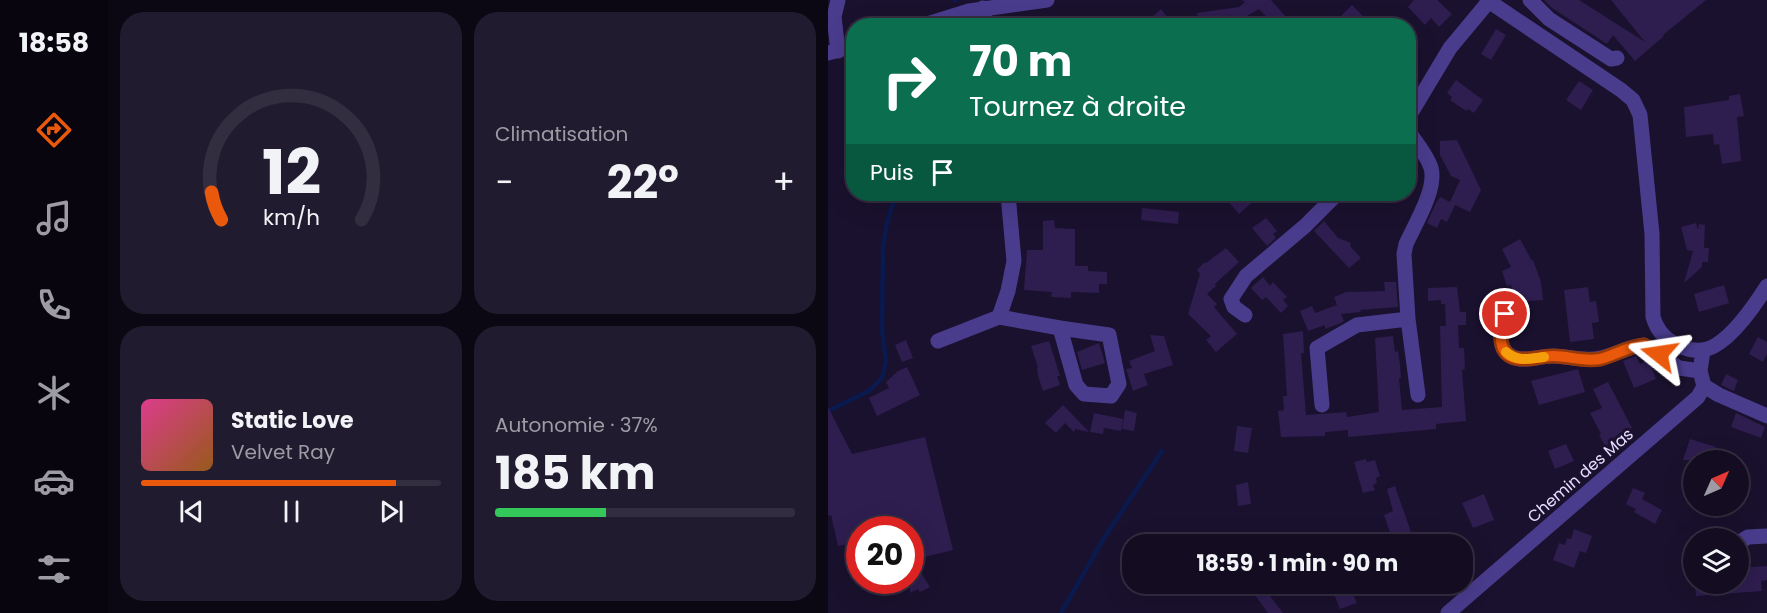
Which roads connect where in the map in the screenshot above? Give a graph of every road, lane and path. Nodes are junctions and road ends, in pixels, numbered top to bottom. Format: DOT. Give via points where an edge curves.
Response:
graph roads {
  1 [pos="838,0"];
  2 [pos="1047,0"];
  3 [pos="1488,0"];
  4 [pos="1530,0"];
  5 [pos="973,6"];
  6 [pos="942,18"];
  7 [pos="833,52"];
  8 [pos="1617,58"];
  9 [pos="1416,105"];
  10 [pos="1416,144"];
  11 [pos="1009,201"];
  12 [pos="1330,201"];
  13 [pos="1767,286"];
  14 [pos="1505,314"];
  15 [pos="1245,315"];
  16 [pos="999,317"];
  17 [pos="1408,319"];
  18 [pos="1060,328"];
  19 [pos="938,341"];
  20 [pos="1703,351"];
  21 [pos="1702,378"];
  22 [pos="1418,395"];
  23 [pos="1322,405"];
  24 [pos="1767,416"];
  25 [pos="1767,536"];
  26 [pos="1749,537"];
  27 [pos="1448,613"];
  1 -- 7 [label="street"];
  2 -- 5 [label="street"];
  3 -- 9 [label="street" via="1450,48"];
  3 -- 20 [label="street" via="1633,100 1640,116 1652,234 1653,317 1657,328 1676,345"];
  4 -- 8 [label="street" via="1550,19 1611,59"];
  5 -- 6 [label="street"];
  10 -- 17 [label="street" via="1431,167 1432,177 1404,254"];
  11 -- 16 [label="street" via="1014,261"];
  12 -- 15 [label="street" via="1246,276 1231,299 1234,307"];
  13 -- 20 [label="street" via="1741,323"];
  14 -- 21 [label="street" via="1500,342 1513,357 1590,360 1644,345"];
  16 -- 18 [label="street"];
  16 -- 19 [label="street"];
  17 -- 22 [label="street"];
  17 -- 23 [label="street" via="1357,326 1317,348"];
  18 -- 18 [label="street" via="1109,335 1119,384 1111,396 1084,394 1076,385"];
  20 -- 21 [label="street"];
  21 -- 24 [label="street" via="1719,394"];
  21 -- 27 [label="street, Chemin des Mas" via="1698,397"];
  25 -- 26 [label="street"];
}
